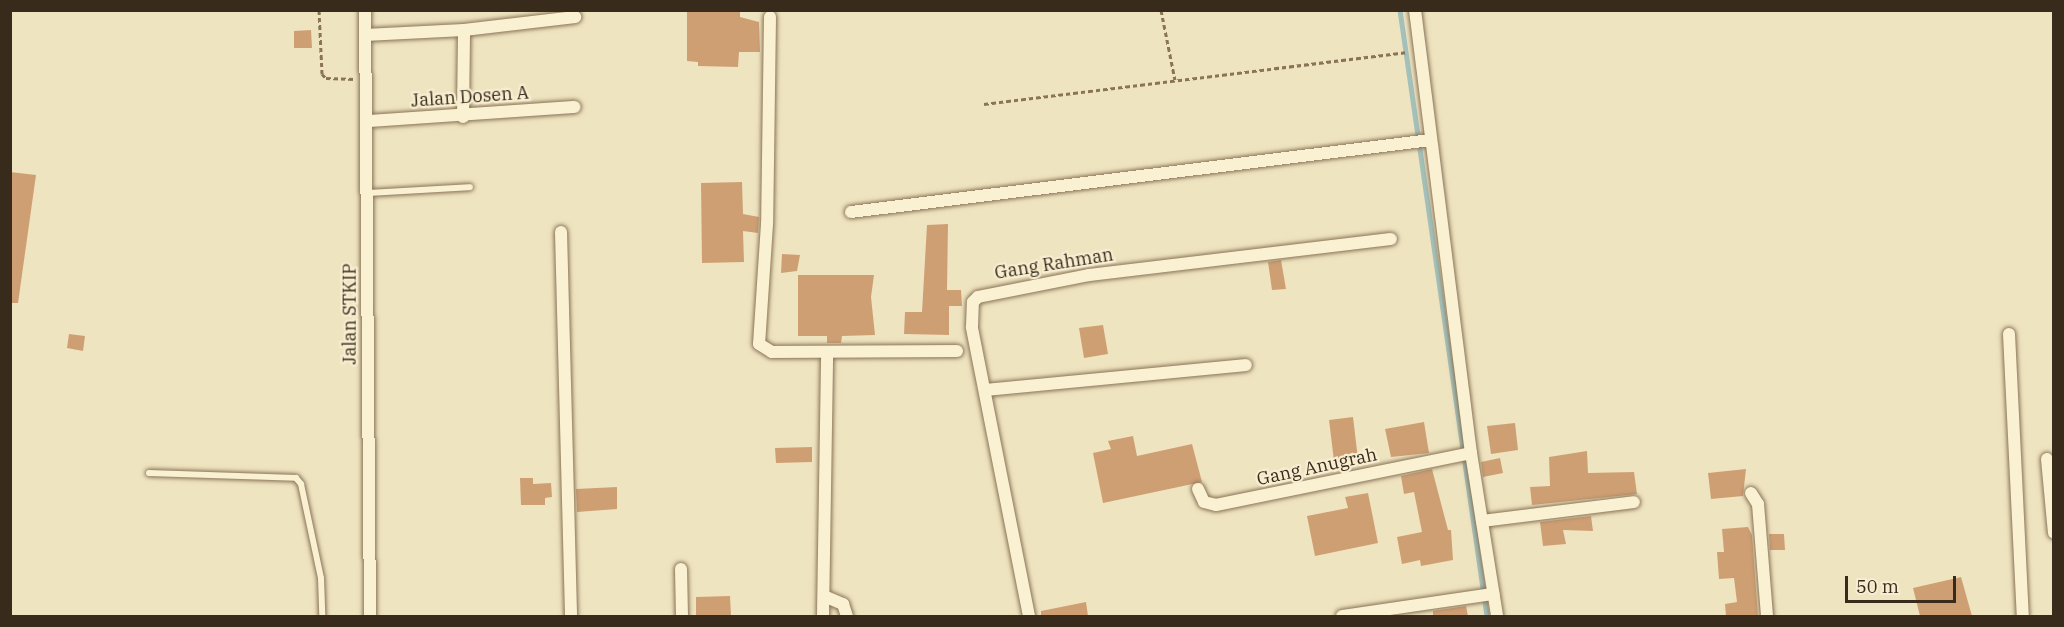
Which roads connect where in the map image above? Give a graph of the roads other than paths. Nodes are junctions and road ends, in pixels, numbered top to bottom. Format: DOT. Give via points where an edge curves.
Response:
graph roads {
  1 [pos="365,10"];
  2 [pos="1415,10"];
  3 [pos="575,17"];
  4 [pos="770,17"];
  5 [pos="464,30"];
  6 [pos="365,35"];
  7 [pos="575,107"];
  8 [pos="463,117"];
  9 [pos="368,121"];
  10 [pos="1431,140"];
  11 [pos="470,187"];
  12 [pos="367,193"];
  13 [pos="851,212"];
  14 [pos="561,232"];
  15 [pos="1390,239"];
  16 [pos="2009,334"];
  17 [pos="957,351"];
  18 [pos="827,354"];
  19 [pos="1246,365"];
  20 [pos="986,390"];
  21 [pos="1469,453"];
  22 [pos="2048,459"];
  23 [pos="149,473"];
  24 [pos="1198,489"];
  25 [pos="1751,493"];
  26 [pos="1634,502"];
  27 [pos="1482,521"];
  28 [pos="2054,533"];
  29 [pos="681,569"];
  30 [pos="1488,594"];
  31 [pos="824,596"];
  32 [pos="322,616"];
  33 [pos="370,616"];
  34 [pos="571,616"];
  35 [pos="682,616"];
  36 [pos="824,616"];
  37 [pos="847,616"];
  38 [pos="1029,616"];
  39 [pos="1342,616"];
  40 [pos="1497,616"];
  41 [pos="1767,616"];
  42 [pos="2023,616"];
  1 -- 6 [label="street, Jalan STKIP"];
  2 -- 10 [label="street"];
  3 -- 5 [label="street"];
  4 -- 18 [label="street" via="767,224 758,338 763,348 772,352"];
  5 -- 6 [label="street"];
  5 -- 8 [label="street"];
  6 -- 9 [label="street, Jalan STKIP"];
  7 -- 8 [label="street, Jalan Dosen A"];
  8 -- 9 [label="street, Jalan Dosen A"];
  9 -- 12 [label="street, Jalan STKIP"];
  10 -- 13 [label="street"];
  10 -- 21 [label="street"];
  11 -- 12 [label="lane"];
  12 -- 33 [label="street, Jalan STKIP"];
  14 -- 34 [label="street"];
  15 -- 20 [label="street, Gang Rahman" via="1089,275 985,294 973,302 972,312"];
  16 -- 42 [label="street"];
  17 -- 18 [label="street"];
  18 -- 31 [label="street"];
  19 -- 20 [label="street"];
  20 -- 38 [label="street, Gang Rahman"];
  21 -- 24 [label="street, Gang Anugrah" via="1216,505 1204,502"];
  21 -- 27 [label="street"];
  22 -- 28 [label="street"];
  23 -- 32 [label="lane" via="296,478 301,484 321,578"];
  25 -- 41 [label="street" via="1758,504"];
  26 -- 27 [label="street"];
  27 -- 30 [label="street"];
  29 -- 35 [label="street"];
  30 -- 39 [label="street"];
  30 -- 40 [label="street"];
  31 -- 36 [label="street"];
  31 -- 37 [label="street" via="843,604"];
}
